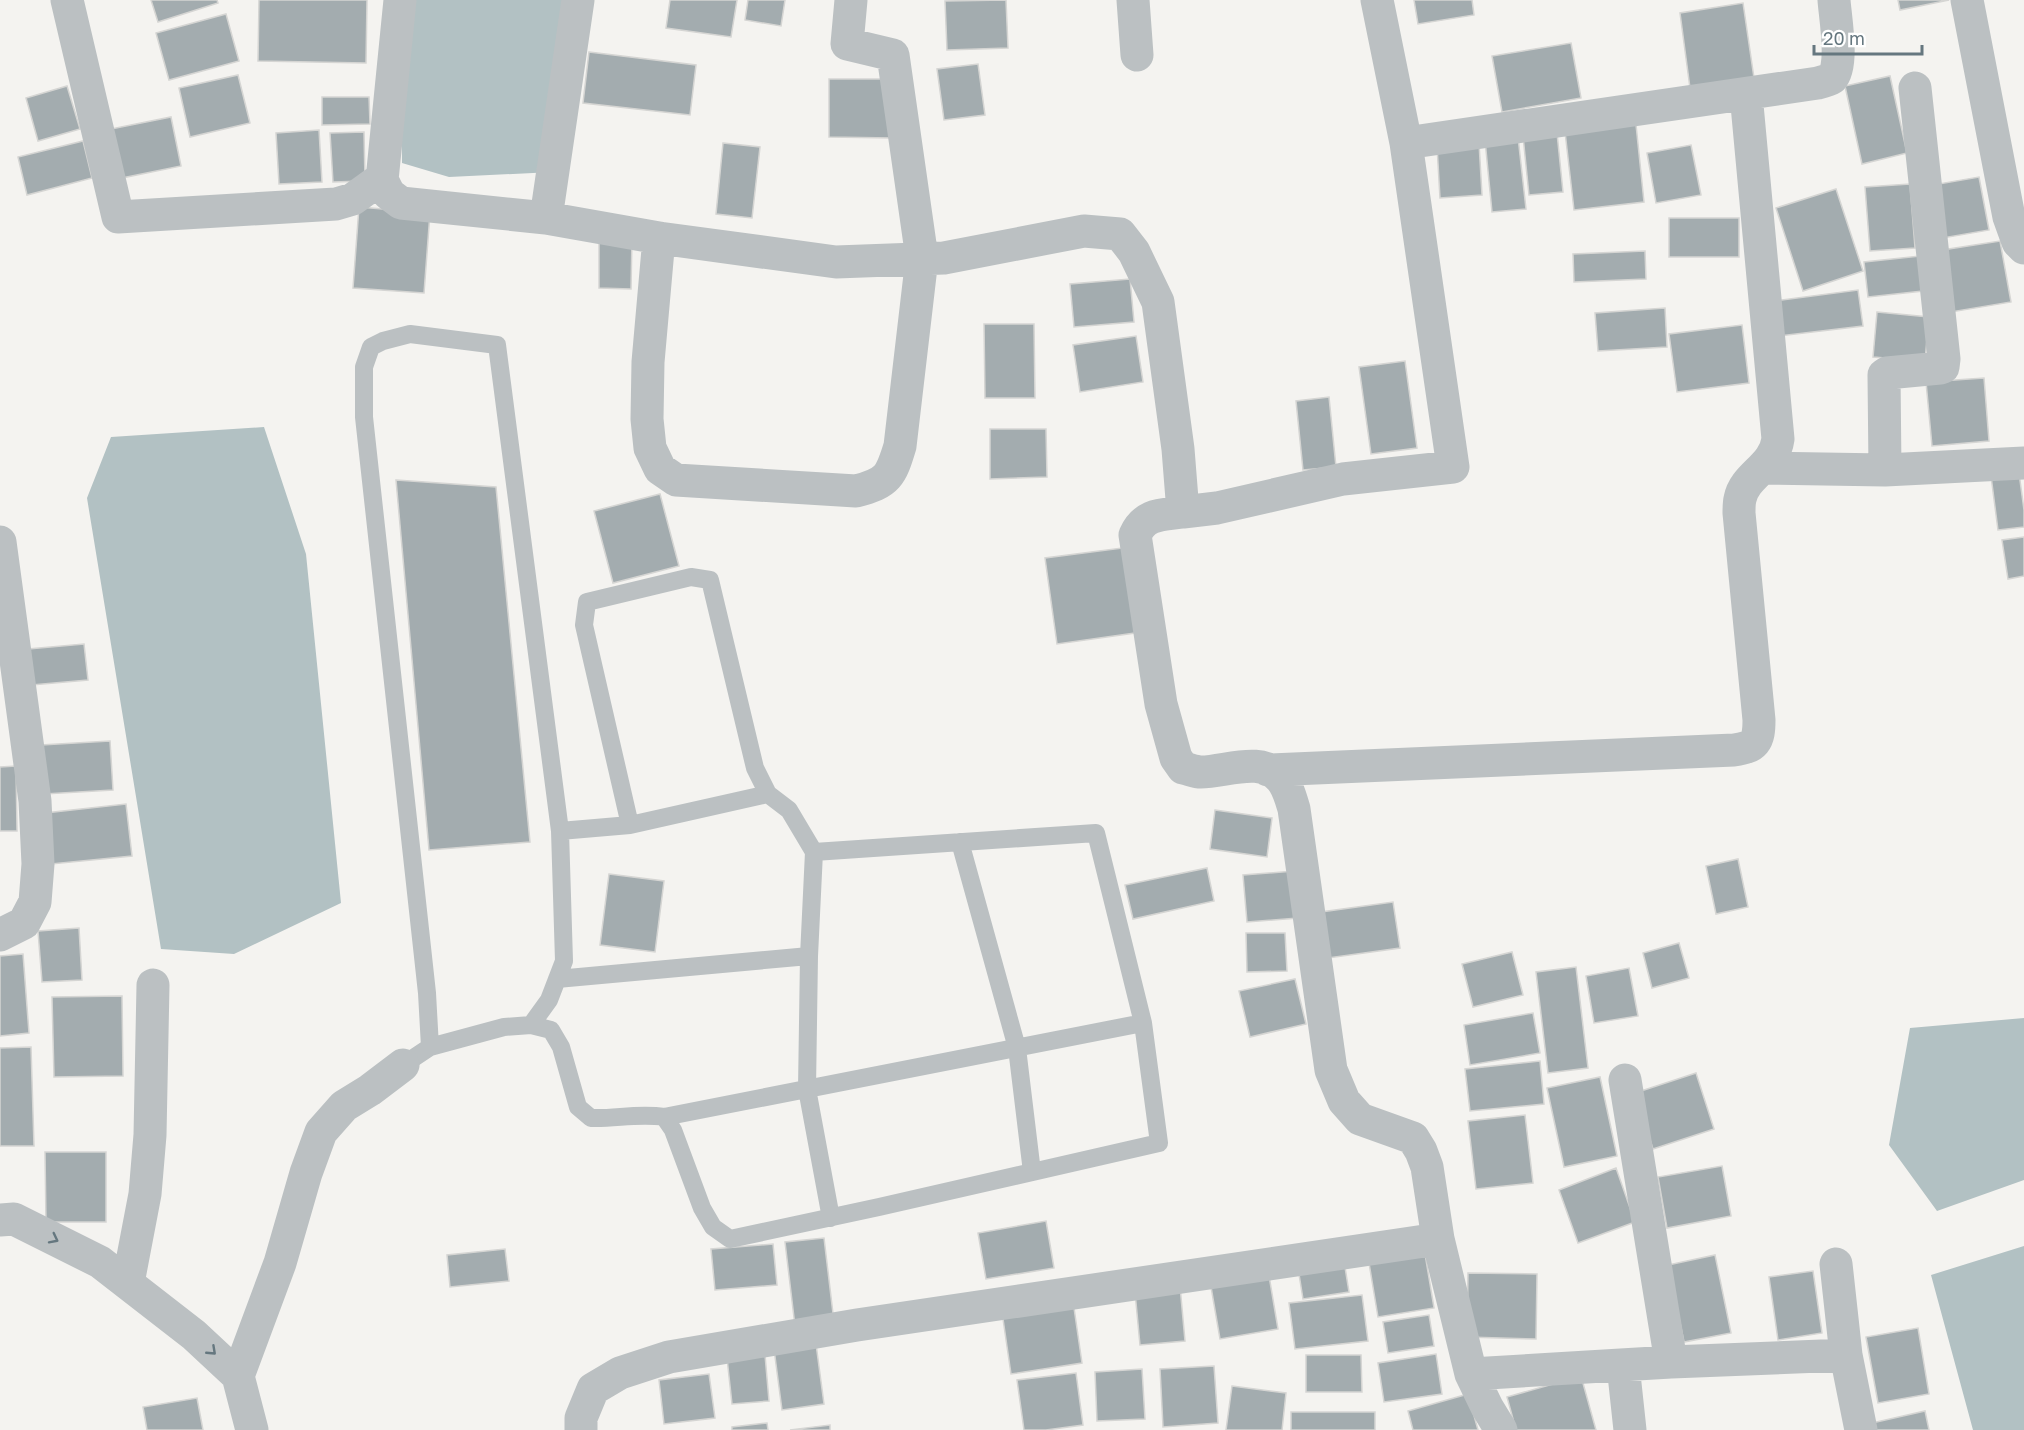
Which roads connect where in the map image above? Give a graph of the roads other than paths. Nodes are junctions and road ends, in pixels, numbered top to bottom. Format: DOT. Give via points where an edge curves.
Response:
graph roads {
  1 [pos="67,0"];
  2 [pos="400,0"];
  3 [pos="578,0"];
  4 [pos="851,0"];
  5 [pos="1133,0"];
  6 [pos="1377,0"];
  7 [pos="1834,0"];
  8 [pos="1967,0"];
  9 [pos="1137,55"];
  10 [pos="1915,88"];
  11 [pos="1746,94"];
  12 [pos="1406,143"];
  13 [pos="382,178"];
  14 [pos="546,218"];
  15 [pos="659,238"];
  16 [pos="2024,248"];
  17 [pos="922,258"];
  18 [pos="2024,463"];
  19 [pos="1763,468"];
  20 [pos="1885,470"];
  21 [pos="1183,512"];
  22 [pos="0,542"];
  23 [pos="1268,770"];
  24 [pos="768,794"];
  25 [pos="630,825"];
  26 [pos="560,831"];
  27 [pos="960,842"];
  28 [pos="814,852"];
  29 [pos="0,935"];
  30 [pos="809,956"];
  31 [pos="556,979"];
  32 [pos="153,985"];
  33 [pos="1143,1023"];
  34 [pos="531,1025"];
  35 [pos="430,1047"];
  36 [pos="1017,1048"];
  37 [pos="403,1065"];
  38 [pos="1625,1080"];
  39 [pos="807,1089"];
  40 [pos="664,1117"];
  41 [pos="1032,1172"];
  42 [pos="831,1218"];
  43 [pos="0,1220"];
  44 [pos="1438,1239"];
  45 [pos="1836,1264"];
  46 [pos="128,1283"];
  47 [pos="1846,1355"];
  48 [pos="1671,1362"];
  49 [pos="1623,1365"];
  50 [pos="1471,1374"];
  51 [pos="238,1376"];
  52 [pos="252,1430"];
  53 [pos="581,1430"];
  54 [pos="1501,1430"];
  55 [pos="1630,1430"];
  56 [pos="1860,1430"];
  1 -- 13 [label="street" via="118,217 336,204 353,199"];
  2 -- 13 [label="street"];
  3 -- 14 [label="street"];
  4 -- 17 [label="street" via="847,44 893,54"];
  5 -- 9 [label="street"];
  6 -- 12 [label="street"];
  7 -- 11 [label="street" via="1838,51 1831,79"];
  8 -- 16 [label="street" via="2009,217"];
  10 -- 20 [label="street" via="1944,359 1940,368 1884,375"];
  11 -- 12 [label="street"];
  11 -- 19 [label="street" via="1778,439 1773,457"];
  12 -- 21 [label="street" via="1453,467 1343,479"];
  13 -- 14 [label="street" via="388,194 401,203"];
  14 -- 15 [label="street"];
  15 -- 17 [label="street" via="836,262"];
  15 -- 17 [label="street" via="647,419 650,448 660,469 676,480 856,490 883,482 893,470 900,446"];
  17 -- 21 [label="street" via="944,258 1084,231 1119,234 1134,252 1158,302"];
  18 -- 20 [label="street"];
  19 -- 20 [label="street"];
  19 -- 23 [label="street" via="1740,497 1739,513 1759,720 1757,739 1750,747"];
  21 -- 23 [label="street" via="1141,523 1135,535 1161,704 1176,758 1183,768 1200,772 1251,766"];
  22 -- 29 [label="street" via="35,801 38,864 35,902 24,923"];
  23 -- 44 [label="street" via="1280,777 1294,809 1331,1070 1344,1101 1360,1119 1413,1138 1427,1167"];
  24 -- 25 [label="lane"];
  24 -- 25 [label="lane" via="755,768 710,580 691,578 588,602 584,625"];
  24 -- 28 [label="lane" via="789,810"];
  25 -- 26 [label="lane"];
  26 -- 31 [label="lane" via="564,961"];
  26 -- 35 [label="lane" via="497,345 410,334 383,341 371,346 364,367 364,417"];
  27 -- 28 [label="lane"];
  27 -- 33 [label="lane" via="1096,833"];
  27 -- 36 [label="lane"];
  28 -- 30 [label="lane"];
  30 -- 31 [label="lane"];
  30 -- 39 [label="lane"];
  31 -- 34 [label="lane" via="549,1000"];
  32 -- 46 [label="street" via="150,1135 145,1194"];
  33 -- 36 [label="lane"];
  33 -- 41 [label="lane" via="1159,1143"];
  34 -- 35 [label="lane" via="504,1027"];
  34 -- 40 [label="lane" via="551,1030 561,1047 578,1107 591,1119 646,1114"];
  35 -- 37 [label="lane"];
  36 -- 39 [label="lane"];
  36 -- 41 [label="lane"];
  37 -- 51 [label="street" via="344,1106 321,1132 280,1263"];
  38 -- 48 [label="street"];
  39 -- 40 [label="lane"];
  39 -- 42 [label="lane"];
  40 -- 42 [label="lane" via="673,1130 702,1208 713,1227 730,1239"];
  41 -- 42 [label="lane"];
  43 -- 46 [label="street, one-way" via="14,1219 100,1262"];
  44 -- 50 [label="street"];
  44 -- 53 [label="street" via="857,1325 669,1357 620,1373 593,1389 581,1418"];
  45 -- 47 [label="street"];
  46 -- 51 [label="street, one-way"];
  47 -- 48 [label="street"];
  47 -- 56 [label="street"];
  48 -- 49 [label="street"];
  49 -- 50 [label="street"];
  49 -- 55 [label="street"];
  50 -- 54 [label="street"];
  51 -- 52 [label="street"];
}
